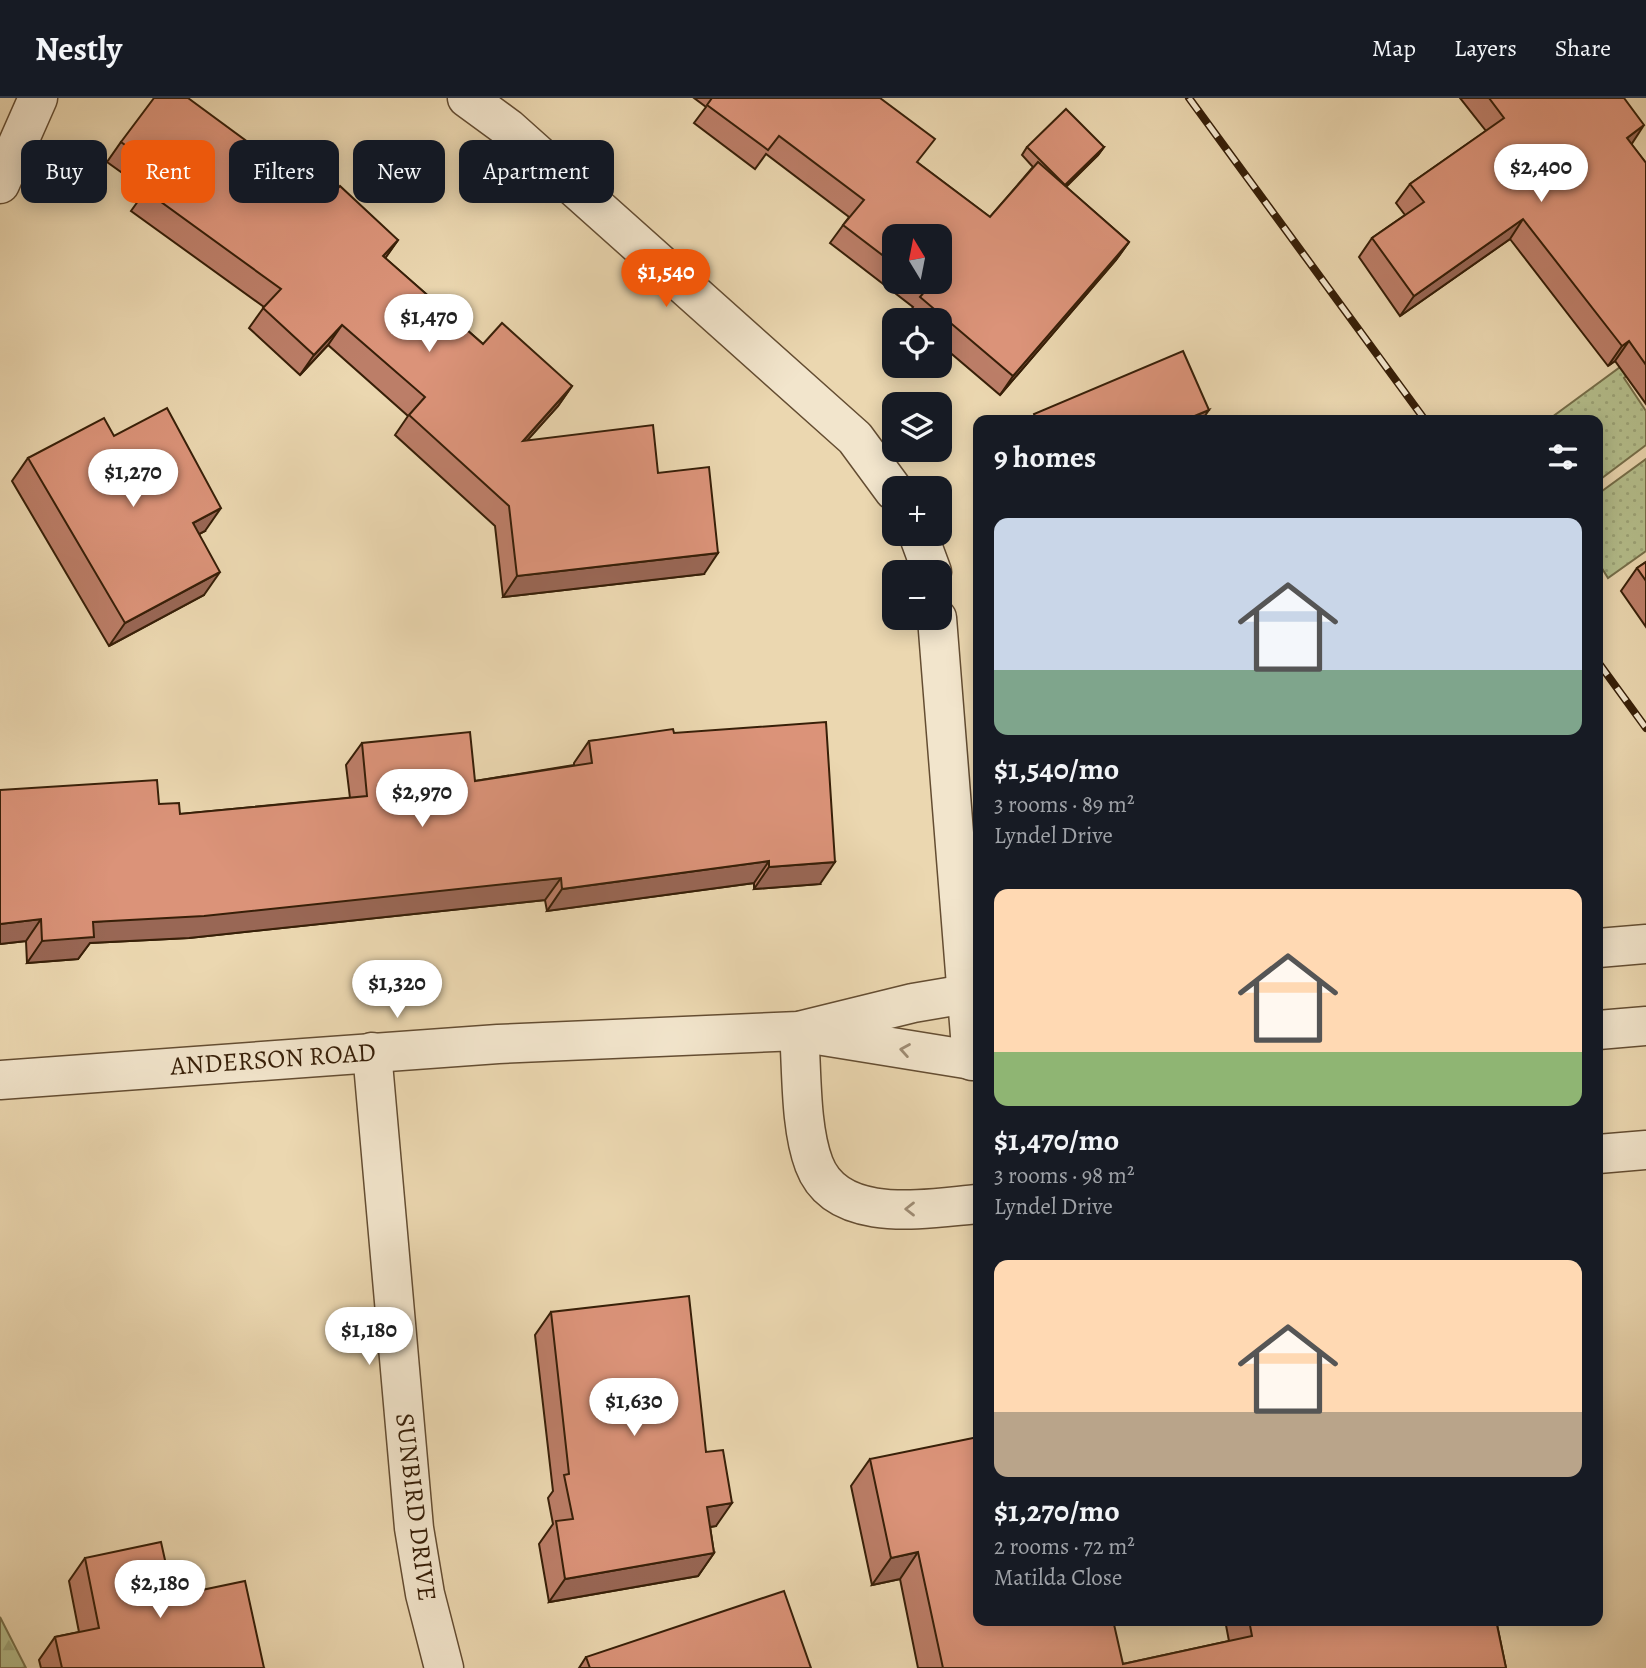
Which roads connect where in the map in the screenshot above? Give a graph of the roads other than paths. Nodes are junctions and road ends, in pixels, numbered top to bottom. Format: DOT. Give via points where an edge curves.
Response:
graph roads {
  1 [pos="38,98"];
  2 [pos="467,98"];
  3 [pos="0,184"];
  4 [pos="883,476"];
  5 [pos="938,630"];
  6 [pos="1646,944"];
  7 [pos="1603,948"];
  8 [pos="972,993"];
  9 [pos="973,1016"];
  10 [pos="1646,1026"];
  11 [pos="1603,1030"];
  12 [pos="799,1031"];
  13 [pos="372,1052"];
  14 [pos="973,1061"];
  15 [pos="0,1080"];
  16 [pos="1646,1150"];
  17 [pos="1603,1154"];
  18 [pos="973,1204"];
  19 [pos="444,1668"];
  1 -- 3 [label="street"];
  2 -- 4 [label="street" via="508,128 855,438"];
  5 -- 8 [label="street"];
  6 -- 7 [label="street"];
  8 -- 9 [label="street"];
  8 -- 12 [label="street, ANDERSON ROAD"];
  10 -- 11 [label="street"];
  12 -- 13 [label="street, ANDERSON ROAD"];
  14 -- 12 [label="street, ANDERSON ROAD, one-way"];
  18 -- 12 [label="street, one-way" via="884,1209 853,1202 829,1185 814,1166 808,1141"];
  13 -- 15 [label="street, ANDERSON ROAD"];
  13 -- 19 [label="street, SUNBIRD DRIVE" via="414,1528"];
  16 -- 17 [label="street"];
}
